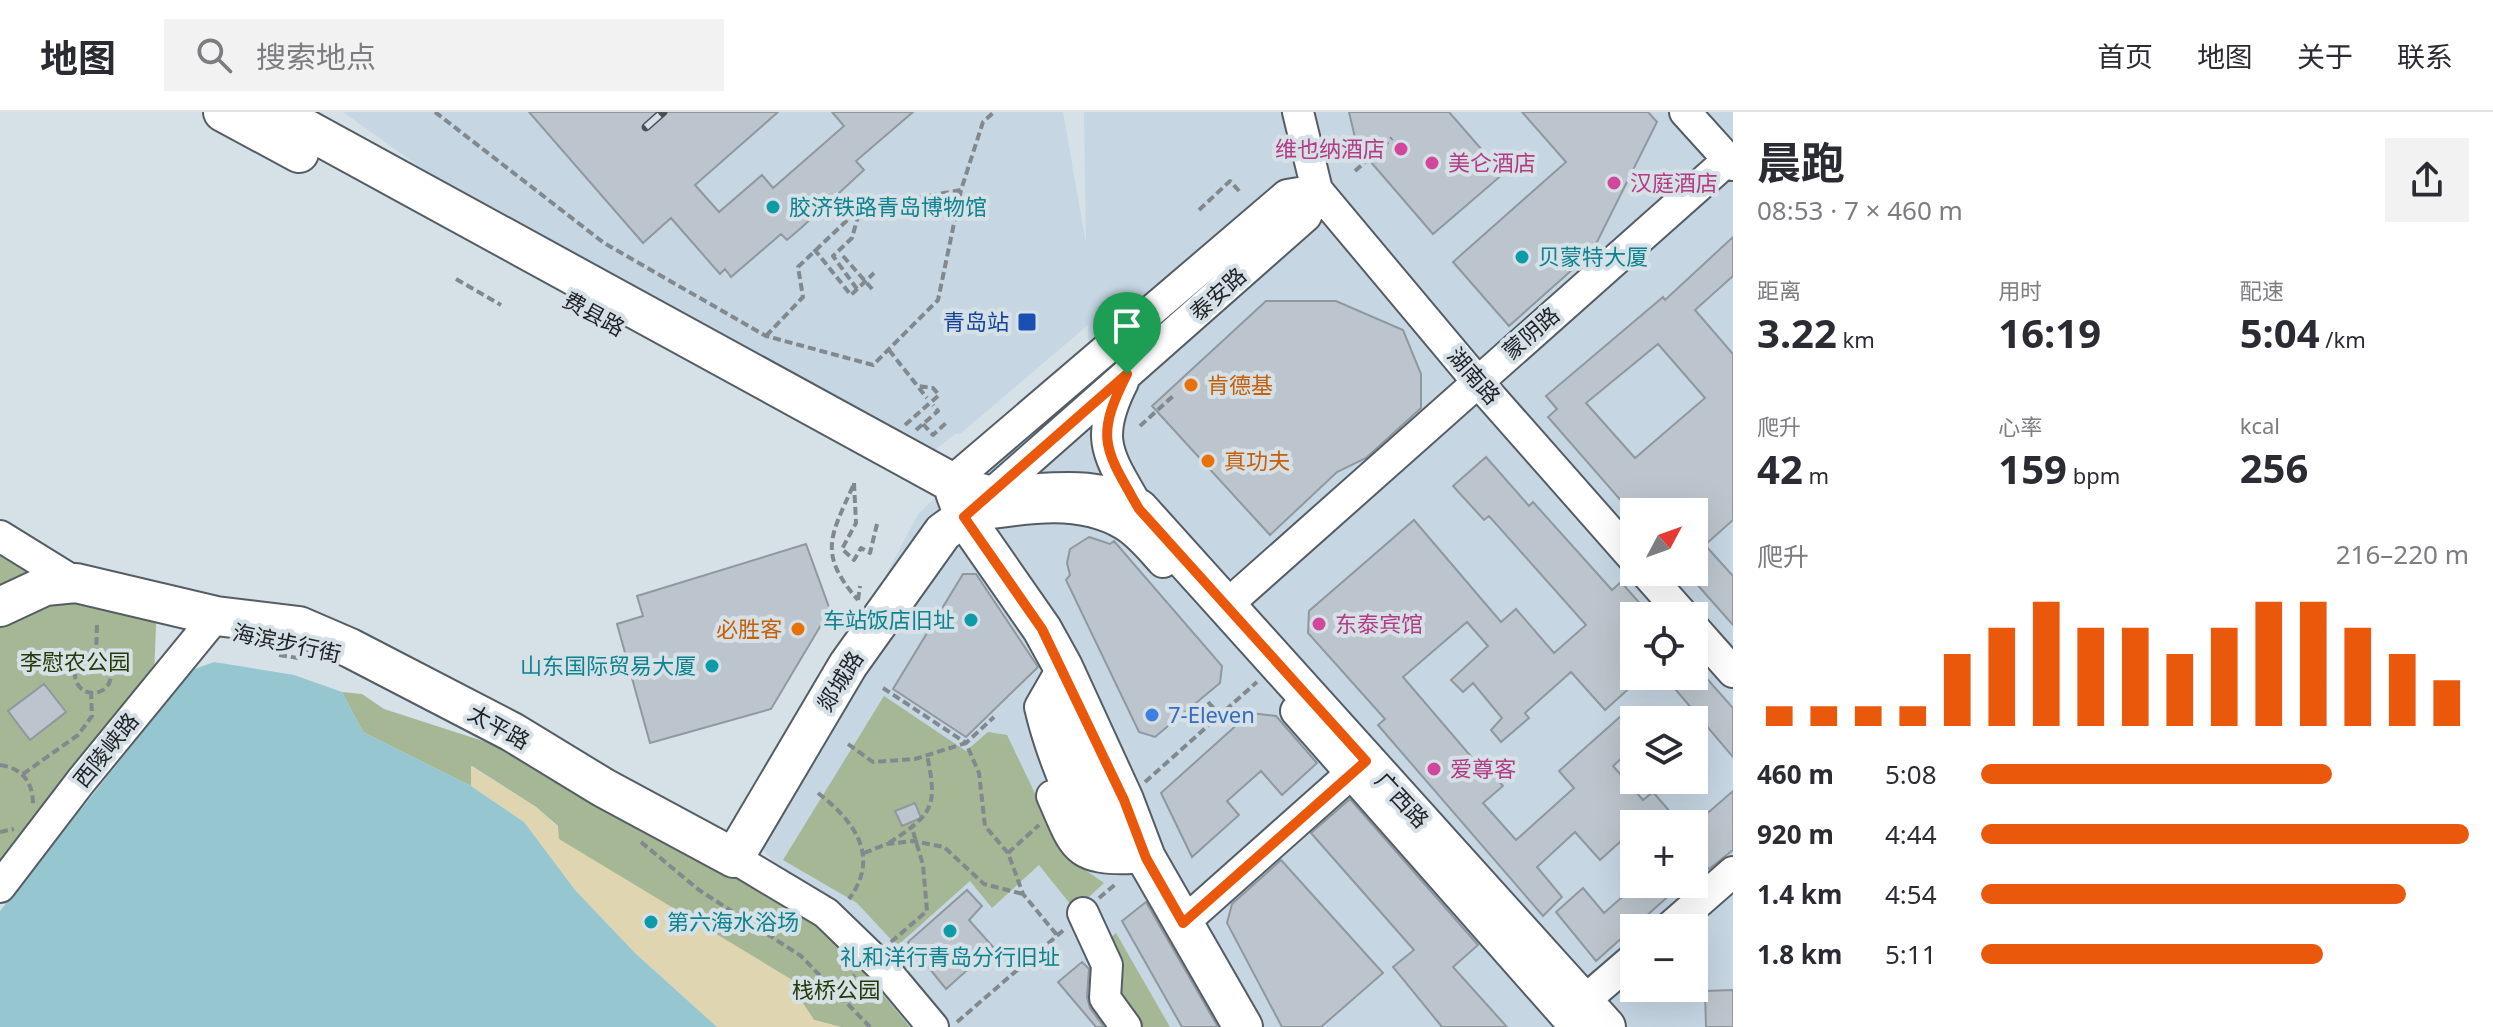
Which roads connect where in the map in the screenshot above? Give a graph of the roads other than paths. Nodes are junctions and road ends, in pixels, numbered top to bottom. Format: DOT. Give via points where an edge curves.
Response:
graph roads {
  1 [pos="223,112"];
  2 [pos="275,112"];
  3 [pos="314,112"];
  4 [pos="1298,112"];
  5 [pos="1685,112"];
  6 [pos="1731,162"];
  7 [pos="377,168"];
  8 [pos="1317,190"];
  9 [pos="1127,374"];
  10 [pos="1477,381"];
  11 [pos="969,498"];
  12 [pos="1139,509"];
  13 [pos="0,536"];
  14 [pos="1620,543"];
  15 [pos="76,583"];
  16 [pos="1657,586"];
  17 [pos="1672,602"];
  18 [pos="1228,604"];
  19 [pos="0,607"];
  20 [pos="216,616"];
  21 [pos="1708,644"];
  22 [pos="1733,672"];
  23 [pos="1052,686"];
  24 [pos="1358,767"];
  25 [pos="734,858"];
  26 [pos="1146,858"];
  27 [pos="1733,872"];
  28 [pos="0,887"];
  29 [pos="1083,913"];
  30 [pos="1685,914"];
  31 [pos="1183,923"];
  32 [pos="1620,973"];
  33 [pos="1577,1020"];
  34 [pos="946,1024"];
  35 [pos="1126,1027"];
  36 [pos="1243,1027"];
  1 -- 11 [label="main road, 费县路"];
  2 -- 7 [label="main road, 费县路"];
  3 -- 7 [label="street"];
  4 -- 8 [label="street"];
  5 -- 6 [label="street"];
  6 -- 10 [label="street, 蒙阴路"];
  7 -- 11 [label="main road, 费县路"];
  8 -- 9 [label="street, 泰安路" via="1306,216"];
  8 -- 10 [label="street, 湖南路"];
  8 -- 11 [label="street, 泰安路" via="1287,195"];
  9 -- 11 [label="street, 泰安路"];
  9 -- 12 [label="street" via="1109,410 1106,435 1113,462"];
  10 -- 14 [label="street, 湖南路"];
  10 -- 18 [label="street, 蒙阴路"];
  11 -- 12 [label="main road, 广西路" via="1059,489 1123,499"];
  11 -- 23 [label="main road" via="1042,629"];
  11 -- 24 [label="street, 广西路" via="1092,511 1122,523"];
  11 -- 25 [label="main road, 郯城路" via="848,665"];
  12 -- 18 [label="main road, 广西路"];
  13 -- 15 [label="street"];
  15 -- 19 [label="main road, 太平路" via="45,586"];
  15 -- 20 [label="main road, 太平路"];
  16 -- 17 [label="street"];
  18 -- 24 [label="main road, 广西路"];
  20 -- 25 [label="main road, 太平路" via="299,626 350,648 512,732"];
  20 -- 28 [label="street, 西陵峡路"];
  21 -- 22 [label="street"];
  23 -- 26 [label="main road" via="1124,800"];
  23 -- 26 [label="street" via="1028,725 1027,740 1072,841 1082,853 1105,859"];
  24 -- 31 [label="street"];
  24 -- 33 [label="main road, 广西路"];
  25 -- 34 [label="street, 太平路" via="826,913"];
  26 -- 31 [label="main road"];
  27 -- 30 [label="street"];
  29 -- 35 [label="street" via="1107,965 1105,998"];
  31 -- 36 [label="main road"];
  32 -- 33 [label="street"];
}
